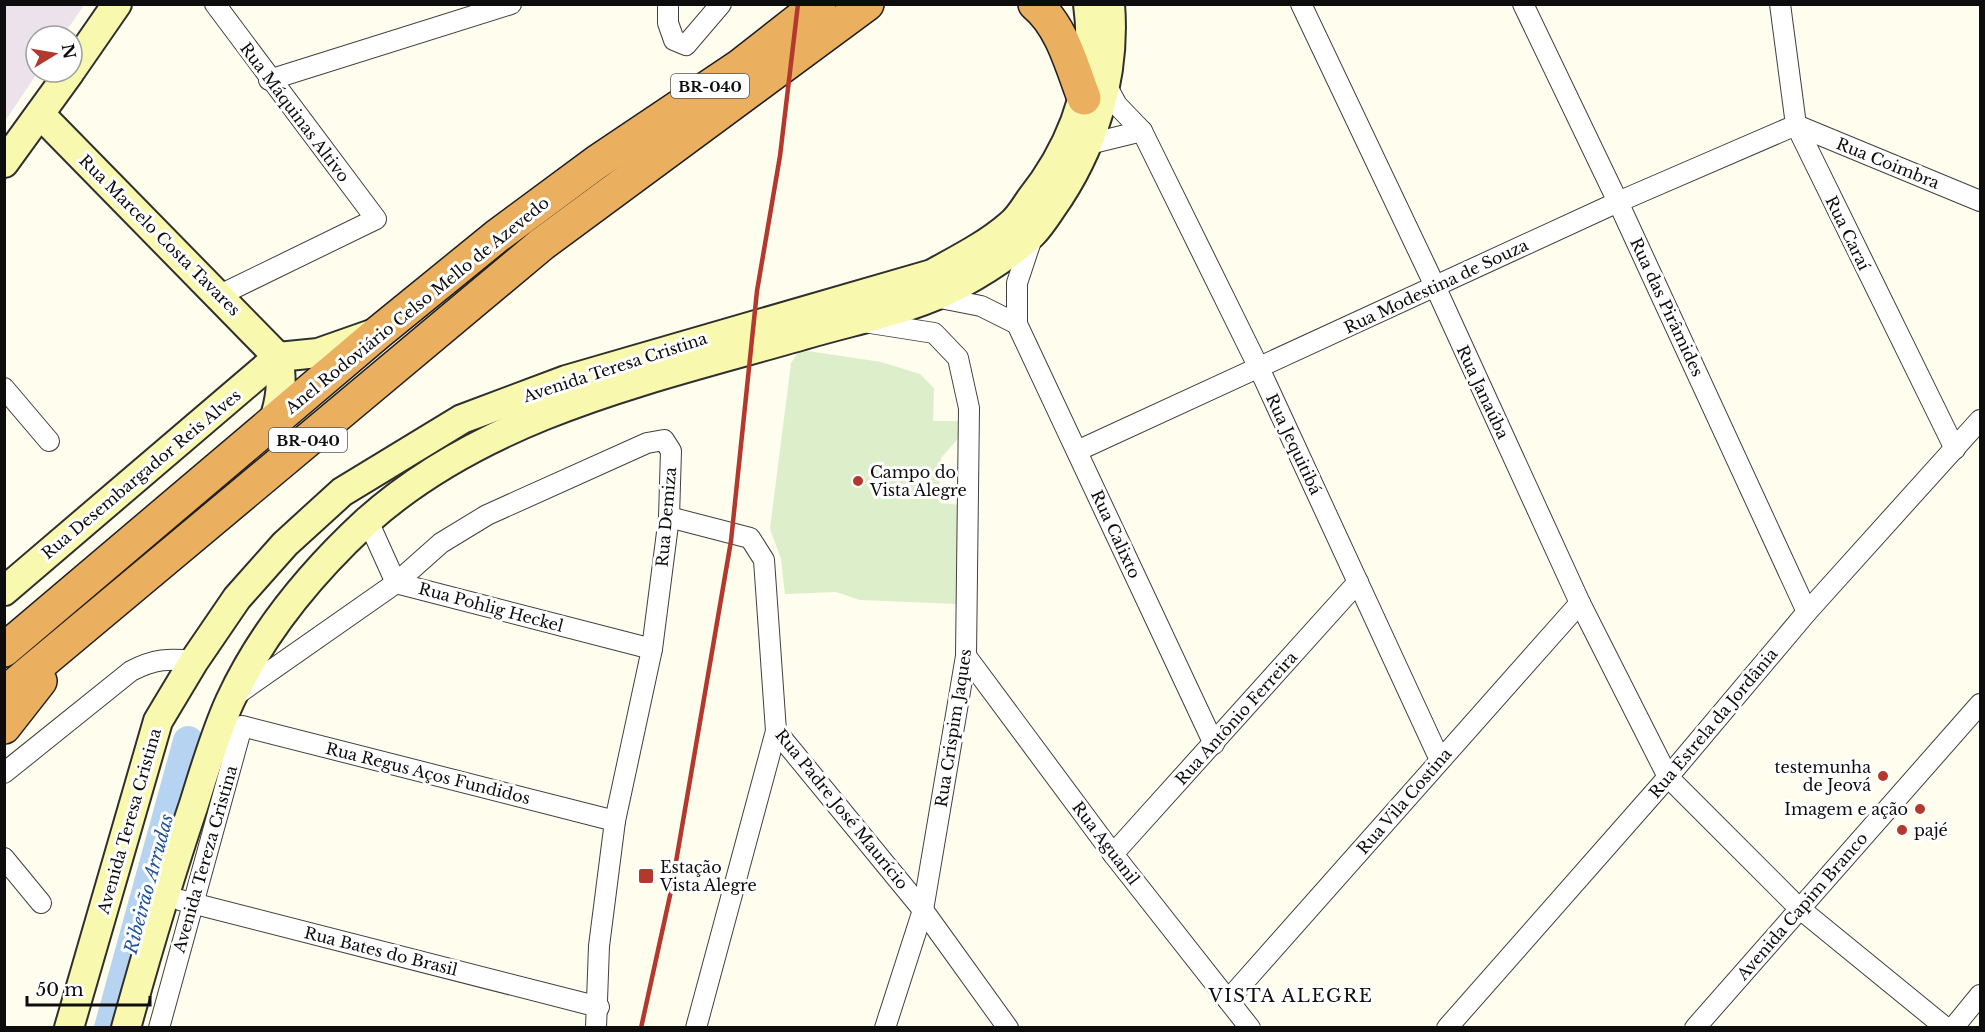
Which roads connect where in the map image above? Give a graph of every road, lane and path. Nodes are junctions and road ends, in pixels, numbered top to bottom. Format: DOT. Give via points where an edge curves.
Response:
graph roads {
  1 [pos="117,4"];
  2 [pos="215,4"];
  3 [pos="511,4"];
  4 [pos="668,4"];
  5 [pos="722,4"];
  6 [pos="867,4"];
  7 [pos="1035,4"];
  8 [pos="1088,4"];
  9 [pos="1110,4"];
  10 [pos="1301,4"];
  11 [pos="1523,4"];
  12 [pos="1780,4"];
  13 [pos="817,6"];
  14 [pos="84,51"];
  15 [pos="269,80"];
  16 [pos="61,84"];
  17 [pos="1095,91"];
  18 [pos="40,114"];
  19 [pos="1796,125"];
  20 [pos="1142,131"];
  21 [pos="1089,144"];
  22 [pos="4,163"];
  23 [pos="1980,201"];
  24 [pos="1618,202"];
  25 [pos="1033,233"];
  26 [pos="1435,286"];
  27 [pos="220,295"];
  28 [pos="934,297"];
  29 [pos="854,321"];
  30 [pos="1017,324"];
  31 [pos="379,332"];
  32 [pos="278,357"];
  33 [pos="1260,368"];
  34 [pos="4,388"];
  35 [pos="1980,420"];
  36 [pos="273,423"];
  37 [pos="49,441"];
  38 [pos="1955,449"];
  39 [pos="1077,452"];
  40 [pos="669,516"];
  41 [pos="368,521"];
  42 [pos="396,582"];
  43 [pos="1358,582"];
  44 [pos="4,591"];
  45 [pos="1580,603"];
  46 [pos="1807,612"];
  47 [pos="74,637"];
  48 [pos="652,649"];
  49 [pos="4,650"];
  50 [pos="966,656"];
  51 [pos="194,661"];
  52 [pos="4,694"];
  53 [pos="231,699"];
  54 [pos="1980,704"];
  55 [pos="242,726"];
  56 [pos="4,727"];
  57 [pos="776,731"];
  58 [pos="1214,744"];
  59 [pos="1440,760"];
  60 [pos="4,773"];
  61 [pos="1668,777"];
  62 [pos="615,821"];
  63 [pos="1113,854"];
  64 [pos="4,858"];
  65 [pos="164,895"];
  66 [pos="41,903"];
  67 [pos="192,903"];
  68 [pos="1799,908"];
  69 [pos="923,910"];
  70 [pos="1980,995"];
  71 [pos="1228,1000"];
  72 [pos="598,1007"];
  73 [pos="69,1028"];
  74 [pos="126,1028"];
  75 [pos="159,1028"];
  76 [pos="596,1028"];
  77 [pos="696,1028"];
  78 [pos="885,1028"];
  79 [pos="1008,1028"];
  80 [pos="1250,1028"];
  81 [pos="1447,1028"];
  82 [pos="1695,1028"];
  83 [pos="1946,1028"];
  84 [pos="1953,1028"];
  1 -- 14 [label="main road"];
  2 -- 15 [label="street, Rua Máquinas Altivo"];
  3 -- 15 [label="street"];
  4 -- 5 [label="street" via="668,23 674,40 686,45"];
  6 -- 47 [label="highway, Anel Rodoviário Celso Mello de Azevedo / BR-040" via="542,244"];
  7 -- 17 [label="highway"];
  8 -- 17 [label="main road, Avenida Teresa Cristina"];
  9 -- 17 [label="main road, Avenida Teresa Cristina" via="1112,24"];
  10 -- 26 [label="street, Rua Janaúba"];
  11 -- 24 [label="street, Rua das Pirâmides"];
  12 -- 19 [label="street, Rua Caraí"];
  13 -- 31 [label="highway, Anel Rodoviário Celso Mello de Azevedo / BR-040" via="740,66 597,162 497,236"];
  15 -- 27 [label="street, Rua Máquinas Altivo" via="376,219"];
  16 -- 18 [label="main road"];
  17 -- 20 [label="street, Rua Jequitibá" via="1117,105"];
  17 -- 21 [label="main road, Avenida Teresa Cristina"];
  17 -- 51 [label="main road, Avenida Teresa Cristina" via="1064,152 1037,192 1011,225 972,253 933,274 566,380 462,419 342,492 285,544 237,598"];
  18 -- 22 [label="main road"];
  18 -- 27 [label="main road, Rua Marcelo Costa Tavares"];
  19 -- 23 [label="street, Rua Coimbra"];
  19 -- 24 [label="street, Rua Modestina de Souza"];
  19 -- 38 [label="street, Rua Caraí"];
  20 -- 21 [label="street"];
  20 -- 33 [label="street, Rua Jequitibá"];
  21 -- 25 [label="main road, Avenida Teresa Cristina" via="1066,187"];
  24 -- 26 [label="street, Rua Modestina de Souza"];
  24 -- 46 [label="street, Rua das Pirâmides"];
  25 -- 28 [label="main road, Avenida Teresa Cristina" via="994,263"];
  25 -- 30 [label="street, Rua Calixto" via="1017,283"];
  26 -- 33 [label="street, Rua Modestina de Souza"];
  26 -- 45 [label="street, Rua Janaúba"];
  27 -- 32 [label="main road, Rua Marcelo Costa Tavares"];
  28 -- 29 [label="main road, Avenida Teresa Cristina"];
  28 -- 30 [label="street" via="981,306"];
  29 -- 41 [label="main road, Avenida Teresa Cristina" via="642,382 492,437 427,476"];
  29 -- 50 [label="street, Rua Crispim Jaques" via="934,333 958,358 969,408"];
  30 -- 39 [label="street, Rua Calixto"];
  31 -- 32 [label="main road" via="318,353"];
  31 -- 36 [label="highway, Anel Rodoviário Celso Mello de Azevedo / BR-040"];
  32 -- 36 [label="main road" via="282,396"];
  32 -- 44 [label="main road, Rua Desembargador Reis Alves"];
  33 -- 39 [label="street, Rua Modestina de Souza"];
  33 -- 43 [label="street, Rua Jequitibá"];
  34 -- 37 [label="street"];
  35 -- 38 [label="street, Rua Estrela da Jordânia"];
  36 -- 49 [label="highway, Anel Rodoviário Celso Mello de Azevedo / BR-040"];
  38 -- 46 [label="street, Rua Estrela da Jordânia"];
  39 -- 58 [label="street, Rua Calixto"];
  40 -- 42 [label="street, Rua Demiza" via="671,451 664,440 647,443 487,515 441,543"];
  40 -- 48 [label="street, Rua Demiza"];
  40 -- 57 [label="street, Rua Padre José Maurício" via="750,538 764,560"];
  41 -- 42 [label="street, Rua Pohlig Heckel"];
  41 -- 53 [label="main road, Avenida Teresa Cristina" via="321,568 275,624"];
  42 -- 48 [label="street, Rua Pohlig Heckel"];
  42 -- 53 [label="street, Rua Demiza"];
  43 -- 58 [label="street, Rua Antônio Ferreira"];
  43 -- 59 [label="street, Rua Jequitibá"];
  45 -- 59 [label="street, Rua Vila Costina"];
  45 -- 61 [label="street, Rua Janaúba"];
  46 -- 61 [label="street, Rua Estrela da Jordânia"];
  47 -- 52 [label="highway, Anel Rodoviário Celso Mello de Azevedo / BR-040"];
  47 -- 56 [label="highway"];
  48 -- 62 [label="street, Rua Demiza"];
  50 -- 63 [label="street, Rua Aguanil"];
  50 -- 69 [label="street, Rua Crispim Jaques"];
  51 -- 60 [label="street" via="166,658 131,671"];
  51 -- 73 [label="main road, Avenida Teresa Cristina" via="158,721"];
  53 -- 65 [label="main road, Avenida Teresa Cristina"];
  54 -- 68 [label="street, Avenida Capim Branco"];
  55 -- 62 [label="street, Rua Regus Aços Fundidos"];
  55 -- 67 [label="street, Avenida Tereza Cristina"];
  57 -- 69 [label="street, Rua Padre José Maurício"];
  57 -- 77 [label="street"];
  58 -- 63 [label="street, Rua Antônio Ferreira"];
  59 -- 71 [label="street, Rua Vila Costina"];
  61 -- 68 [label="street, Rua Janaúba"];
  61 -- 81 [label="street, Rua Estrela da Jordânia"];
  62 -- 72 [label="street, Rua Demiza" via="598,946"];
  63 -- 71 [label="street, Rua Aguanil"];
  64 -- 66 [label="street"];
  65 -- 67 [label="street, Rua Bates do Brasil"];
  65 -- 74 [label="main road, Avenida Teresa Cristina"];
  67 -- 72 [label="street, Rua Bates do Brasil"];
  67 -- 75 [label="street, Avenida Tereza Cristina"];
  68 -- 82 [label="street, Avenida Capim Branco"];
  68 -- 83 [label="street, Rua Janaúba"];
  69 -- 78 [label="street, Rua Crispim Jaques"];
  69 -- 79 [label="street, Rua Padre José Maurício"];
  70 -- 84 [label="street"];
  71 -- 80 [label="street, Rua Aguanil"];
  72 -- 76 [label="street, Rua Demiza"];
}
